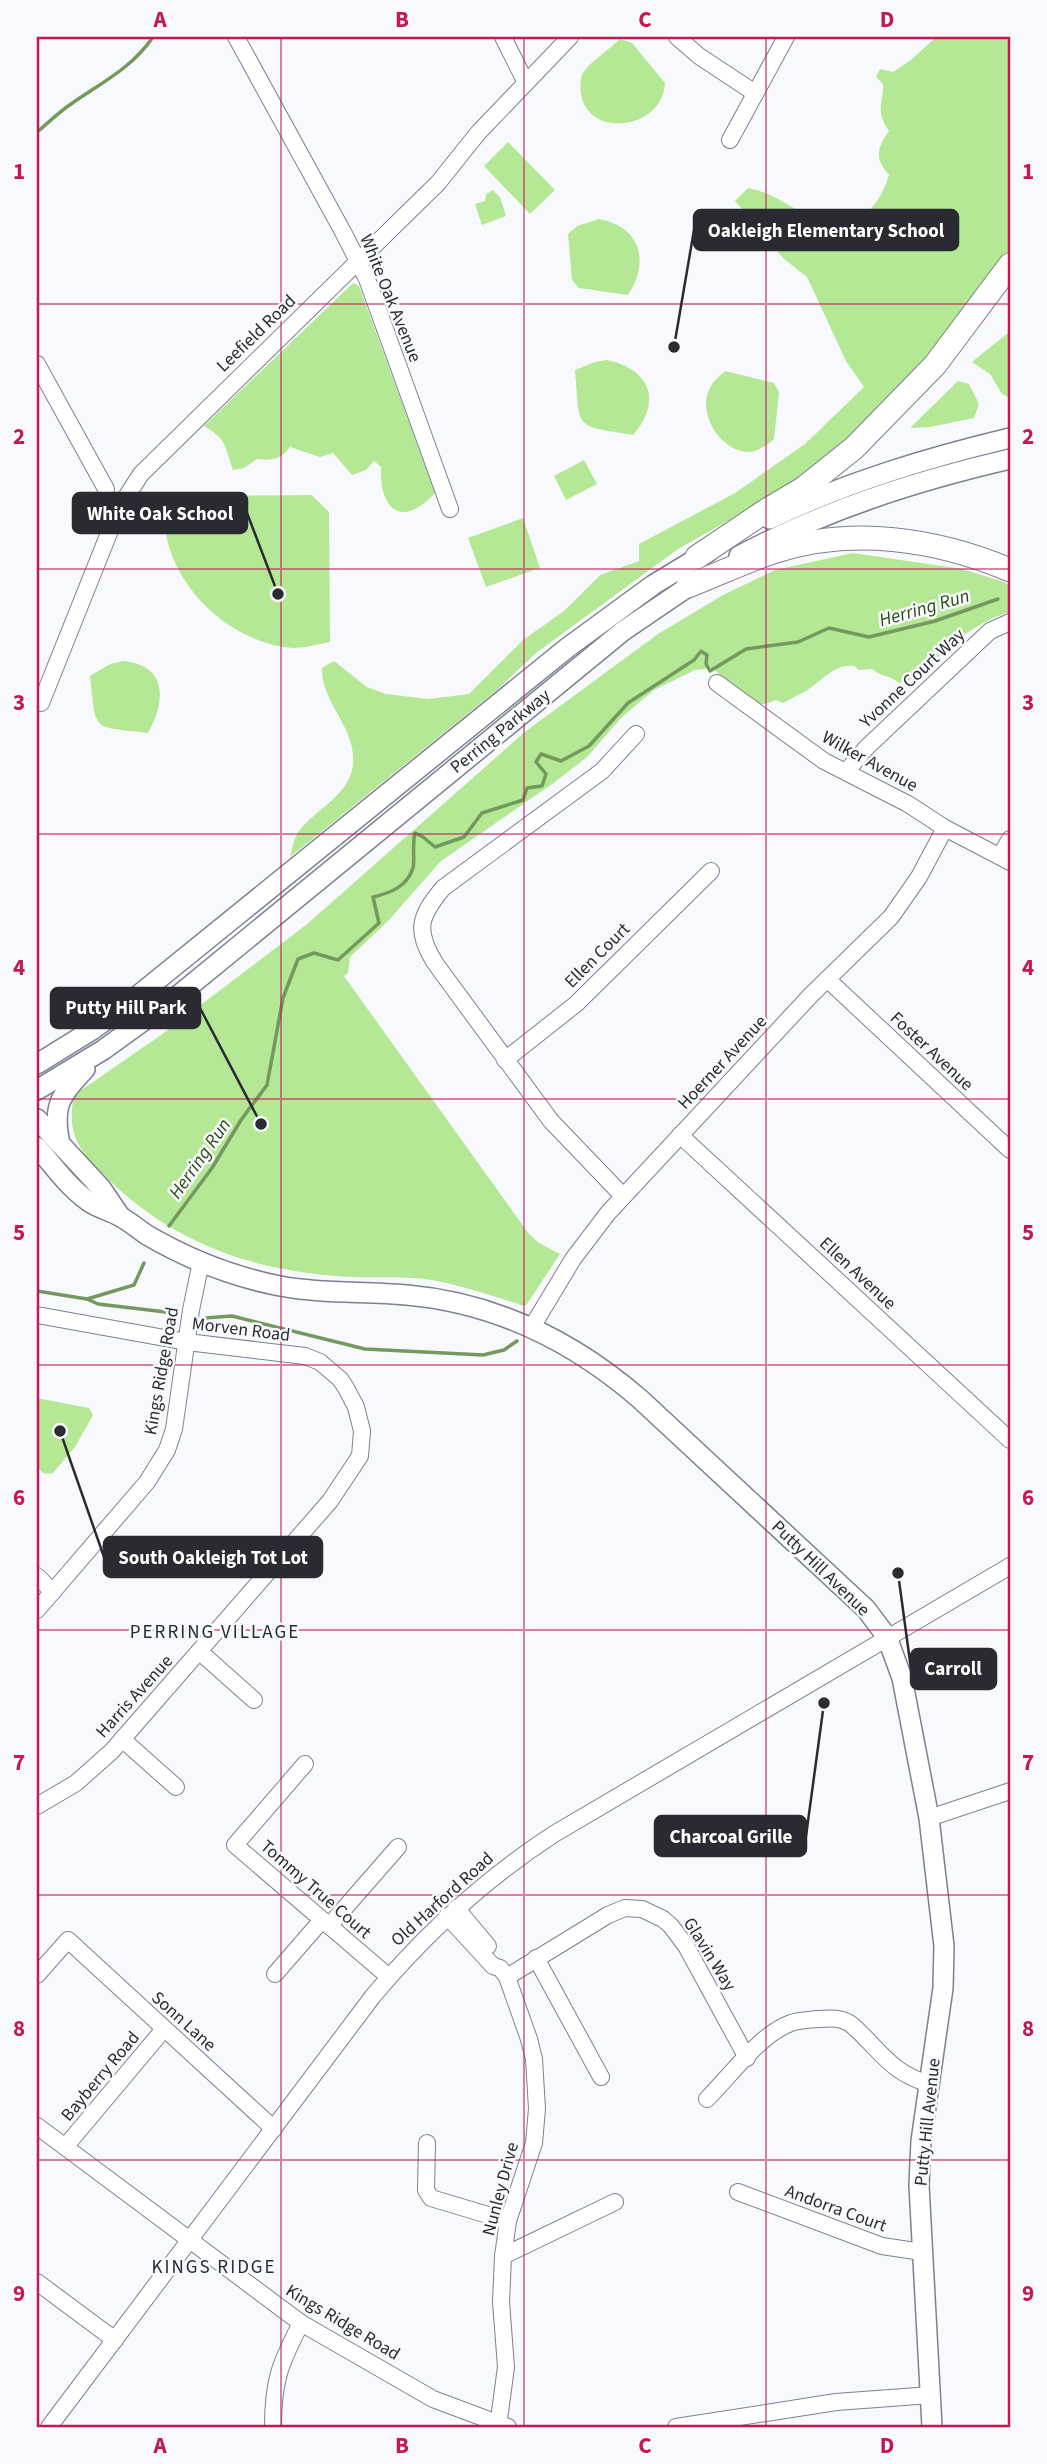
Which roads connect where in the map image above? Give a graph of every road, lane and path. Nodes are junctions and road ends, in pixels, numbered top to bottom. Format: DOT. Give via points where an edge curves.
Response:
graph roads {
  1 [pos="236,37"];
  2 [pos="503,37"];
  3 [pos="570,37"];
  4 [pos="677,37"];
  5 [pos="786,37"];
  6 [pos="526,83"];
  7 [pos="755,93"];
  8 [pos="730,140"];
  9 [pos="358,261"];
  10 [pos="1010,265"];
  11 [pos="37,364"];
  12 [pos="1010,438"];
  13 [pos="1010,458"];
  14 [pos="106,489"];
  15 [pos="450,509"];
  16 [pos="697,558"];
  17 [pos="1010,570"];
  18 [pos="688,586"];
  19 [pos="1010,622"];
  20 [pos="718,683"];
  21 [pos="41,703"];
  22 [pos="636,734"];
  23 [pos="846,772"];
  24 [pos="945,828"];
  25 [pos="1010,839"];
  26 [pos="1005,859"];
  27 [pos="711,871"];
  28 [pos="827,979"];
  29 [pos="130,1002"];
  30 [pos="37,1049"];
  31 [pos="103,1050"];
  32 [pos="505,1059"];
  33 [pos="37,1064"];
  34 [pos="37,1090"];
  35 [pos="37,1119"];
  36 [pos="680,1135"];
  37 [pos="45,1150"];
  38 [pos="1010,1150"];
  39 [pos="623,1196"];
  40 [pos="201,1262"];
  41 [pos="37,1315"];
  42 [pos="533,1327"];
  43 [pos="187,1342"];
  44 [pos="346,1388"];
  45 [pos="1010,1440"];
  46 [pos="1010,1566"];
  47 [pos="37,1576"];
  48 [pos="53,1592"];
  49 [pos="37,1610"];
  50 [pos="887,1637"];
  51 [pos="200,1652"];
  52 [pos="254,1700"];
  53 [pos="122,1739"];
  54 [pos="305,1764"];
  55 [pos="176,1787"];
  56 [pos="1010,1791"];
  57 [pos="37,1806"];
  58 [pos="929,1818"];
  59 [pos="398,1846"];
  60 [pos="452,1912"];
  61 [pos="326,1923"];
  62 [pos="536,1958"];
  63 [pos="275,1973"];
  64 [pos="503,1973"];
  65 [pos="37,1975"];
  66 [pos="389,1978"];
  67 [pos="164,2029"];
  68 [pos="747,2058"];
  69 [pos="601,2077"];
  70 [pos="929,2084"];
  71 [pos="707,2099"];
  72 [pos="37,2126"];
  73 [pos="274,2129"];
  74 [pos="427,2143"];
  75 [pos="65,2147"];
  76 [pos="738,2192"];
  77 [pos="615,2202"];
  78 [pos="508,2221"];
  79 [pos="190,2241"];
  80 [pos="922,2252"];
  81 [pos="503,2256"];
  82 [pos="37,2282"];
  83 [pos="301,2323"];
  84 [pos="115,2340"];
  85 [pos="931,2395"];
  86 [pos="49,2427"];
  87 [pos="273,2427"];
  88 [pos="502,2427"];
  89 [pos="676,2427"];
  90 [pos="932,2427"];
  1 -- 9 [label="street, White Oak Avenue"];
  2 -- 6 [label="street"];
  3 -- 6 [label="street, Leefield Road"];
  4 -- 7 [label="street"];
  5 -- 7 [label="street"];
  6 -- 9 [label="street, Leefield Road" via="438,183"];
  7 -- 8 [label="street"];
  9 -- 15 [label="street, White Oak Avenue"];
  9 -- 21 [label="street, Leefield Road" via="141,474 119,508"];
  10 -- 16 [label="highway" via="935,365 864,439 804,488"];
  11 -- 14 [label="street"];
  12 -- 16 [label="main road, Perring Parkway" via="909,463 845,486"];
  13 -- 18 [label="main road, Perring Parkway" via="851,504 760,545"];
  16 -- 29 [label="main road, Perring Parkway" via="567,648"];
  17 -- 18 [label="highway" via="956,550 905,540 827,540 774,552"];
  18 -- 31 [label="main road, Perring Parkway" via="623,631 175,998"];
  19 -- 23 [label="street, Yvonne Court Way" via="989,631"];
  20 -- 23 [label="street, Wilker Avenue" via="824,761"];
  22 -- 32 [label="street" via="602,771 443,888 421,924 426,948"];
  23 -- 24 [label="street, Wilker Avenue"];
  24 -- 26 [label="street, Wilker Avenue"];
  24 -- 28 [label="street, Hoerner Avenue" via="896,911"];
  25 -- 26 [label="street"];
  27 -- 32 [label="street, Ellen Court" via="576,1004"];
  28 -- 36 [label="street, Hoerner Avenue"];
  28 -- 38 [label="street, Foster Avenue"];
  29 -- 30 [label="main road"];
  29 -- 33 [label="main road, Perring Parkway"];
  31 -- 34 [label="main road, Perring Parkway"];
  31 -- 37 [label="main road" via="61,1097"];
  32 -- 39 [label="street" via="562,1134"];
  35 -- 37 [label="main road, Putty Hill Avenue"];
  36 -- 39 [label="street, Hoerner Avenue"];
  36 -- 45 [label="street, Ellen Avenue"];
  37 -- 40 [label="main road, Putty Hill Avenue" via="89,1202"];
  39 -- 42 [label="street, Hoerner Avenue" via="573,1259"];
  40 -- 42 [label="main road, Putty Hill Avenue" via="304,1290 448,1301"];
  40 -- 43 [label="street, Kings Ridge Road"];
  41 -- 43 [label="street, Morven Road"];
  42 -- 50 [label="main road, Putty Hill Avenue" via="620,1381 848,1591"];
  43 -- 44 [label="street, Morven Road" via="312,1358"];
  43 -- 48 [label="street, Kings Ridge Road" via="174,1429 161,1463"];
  44 -- 51 [label="street, Harris Avenue" via="362,1431 355,1466"];
  46 -- 50 [label="street, Old Harford Road"];
  47 -- 48 [label="street"];
  48 -- 49 [label="street, Kings Ridge Road"];
  50 -- 58 [label="main road, Putty Hill Avenue" via="907,1698"];
  50 -- 60 [label="street, Old Harford Road" via="554,1834"];
  51 -- 52 [label="street"];
  51 -- 53 [label="street, Harris Avenue"];
  53 -- 55 [label="street"];
  53 -- 57 [label="street, Harris Avenue" via="89,1773"];
  54 -- 61 [label="street, Tommy True Court" via="235,1845"];
  56 -- 58 [label="street"];
  58 -- 70 [label="main road, Putty Hill Avenue" via="944,1969"];
  59 -- 61 [label="street"];
  60 -- 64 [label="street, Nunley Drive" via="501,1961"];
  60 -- 66 [label="street, Old Harford Road"];
  61 -- 63 [label="street"];
  61 -- 66 [label="street, Tommy True Court"];
  62 -- 64 [label="street, Glavin Way"];
  62 -- 68 [label="street, Glavin Way" via="608,1915 625,1908 647,1910 663,1919 686,1946"];
  62 -- 69 [label="street"];
  64 -- 78 [label="street, Nunley Drive" via="534,2059 537,2109 532,2152"];
  65 -- 67 [label="street, Sonn Lane" via="68,1940"];
  66 -- 73 [label="street, Old Harford Road"];
  67 -- 73 [label="street, Sonn Lane"];
  67 -- 75 [label="street, Bayberry Road"];
  68 -- 70 [label="street" via="791,2023 838,2019 851,2024 896,2070"];
  68 -- 71 [label="street"];
  70 -- 80 [label="main road, Putty Hill Avenue" via="919,2164"];
  72 -- 75 [label="street, Kings Ridge Road"];
  73 -- 79 [label="street, Old Harford Road"];
  74 -- 78 [label="street" via="426,2190 431,2198"];
  75 -- 79 [label="street, Kings Ridge Road"];
  76 -- 80 [label="street, Andorra Court" via="882,2246"];
  77 -- 81 [label="street"];
  78 -- 81 [label="street, Nunley Drive"];
  79 -- 83 [label="street, Kings Ridge Road"];
  79 -- 84 [label="street, Old Harford Road"];
  80 -- 85 [label="main road, Putty Hill Avenue"];
  81 -- 88 [label="street, Nunley Drive" via="506,2367"];
  82 -- 84 [label="street"];
  83 -- 87 [label="street" via="281,2361"];
  83 -- 88 [label="street, Kings Ridge Road" via="433,2399"];
  84 -- 86 [label="street, Old Harford Road"];
  85 -- 89 [label="street" via="836,2402"];
  85 -- 90 [label="main road, Putty Hill Avenue"];
}
